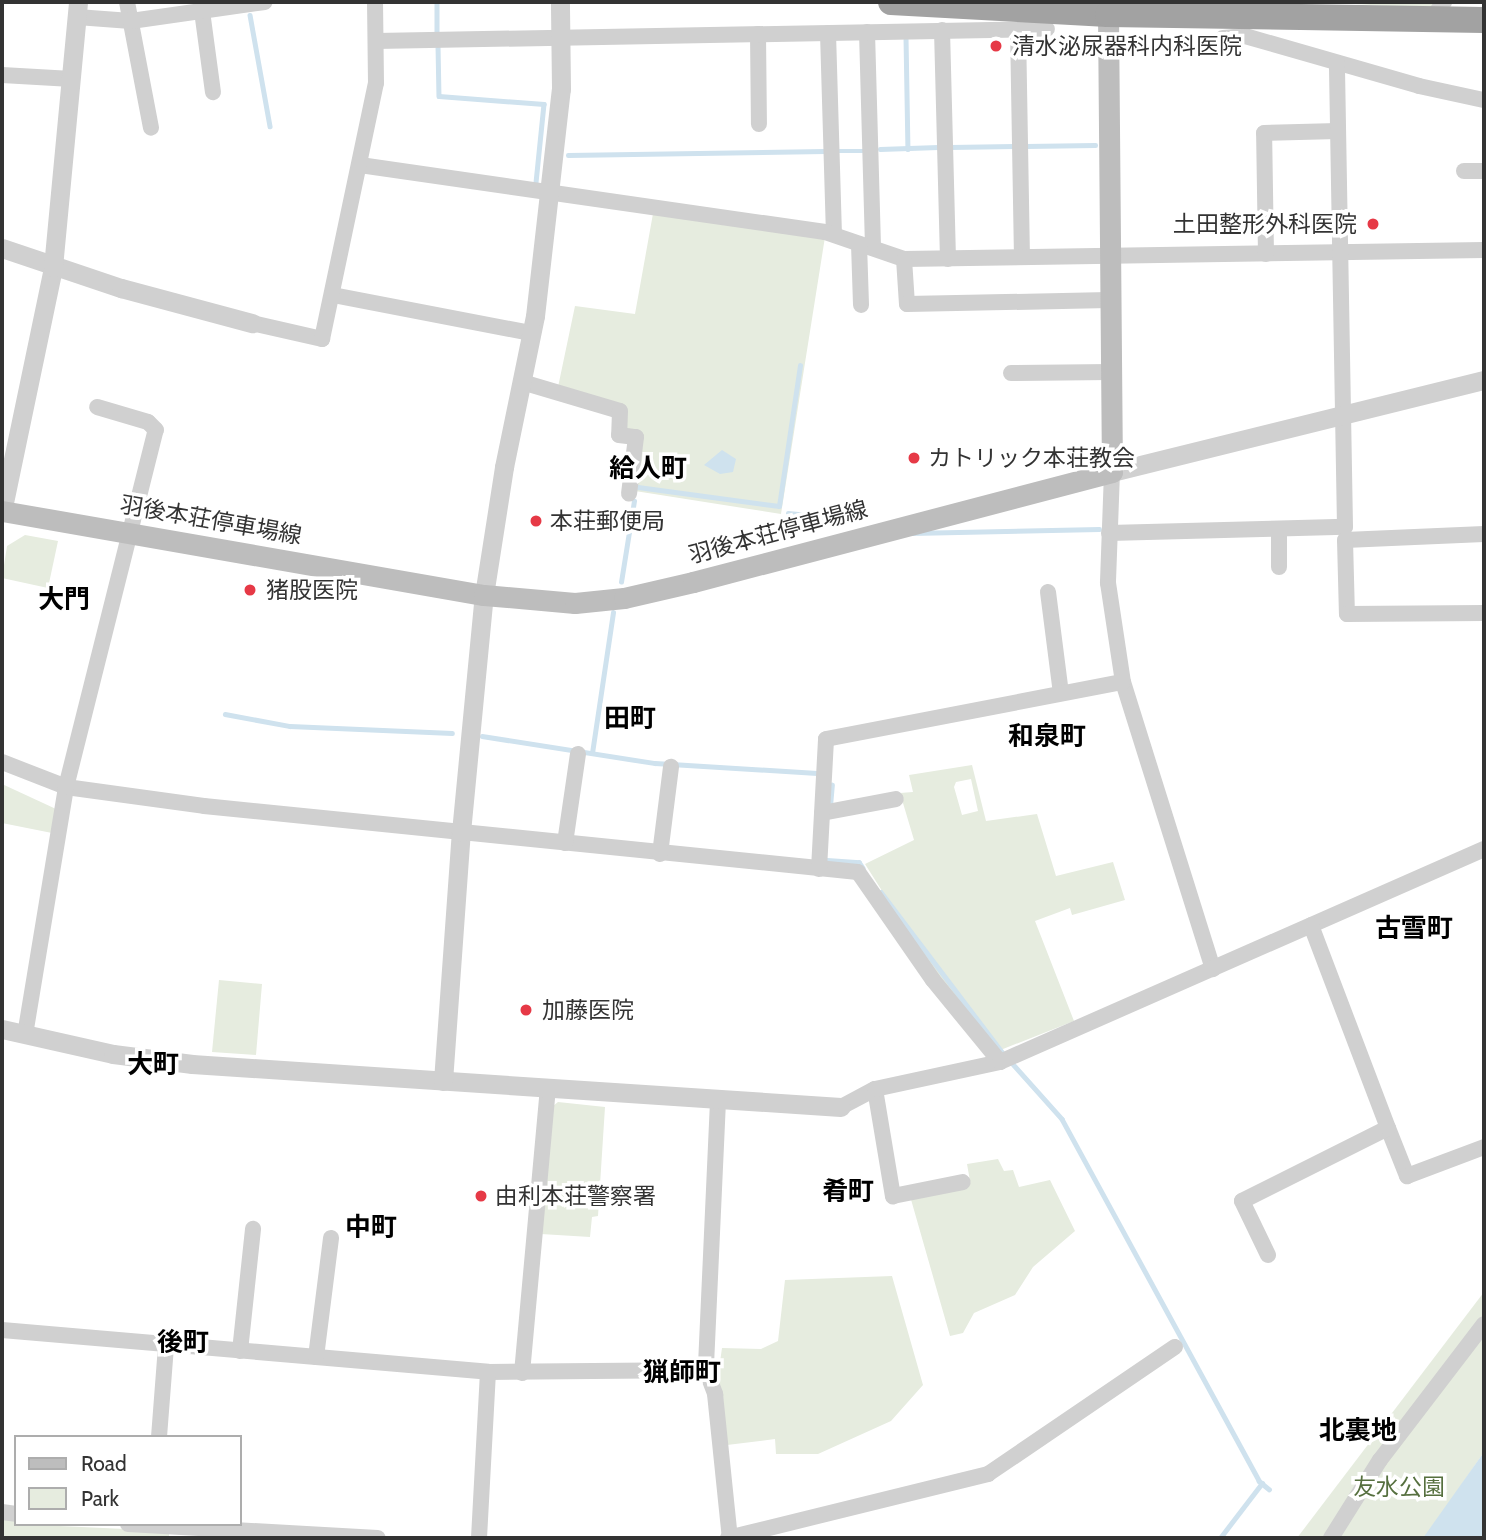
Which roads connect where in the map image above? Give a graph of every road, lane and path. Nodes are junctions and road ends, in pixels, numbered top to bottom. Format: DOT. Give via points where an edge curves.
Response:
graph roads {
  1 [pos="127,2"];
  2 [pos="265,2"];
  3 [pos="375,2"];
  4 [pos="560,2"];
  5 [pos="891,2"];
  6 [pos="1108,8"];
  7 [pos="78,9"];
  8 [pos="202,11"];
  9 [pos="1436,12"];
  10 [pos="1484,20"];
  11 [pos="131,22"];
  12 [pos="1018,29"];
  13 [pos="1047,29"];
  14 [pos="942,30"];
  15 [pos="867,32"];
  16 [pos="828,33"];
  17 [pos="758,34"];
  18 [pos="561,37"];
  19 [pos="1223,38"];
  20 [pos="376,41"];
  21 [pos="1337,63"];
  22 [pos="2,75"];
  23 [pos="72,79"];
  24 [pos="213,92"];
  25 [pos="1484,100"];
  26 [pos="760,124"];
  27 [pos="151,128"];
  28 [pos="1338,131"];
  29 [pos="360,165"];
  30 [pos="1464,171"];
  31 [pos="1484,171"];
  32 [pos="550,192"];
  33 [pos="834,234"];
  34 [pos="866,246"];
  35 [pos="2,248"];
  36 [pos="1484,250"];
  37 [pos="1340,253"];
  38 [pos="1266,254"];
  39 [pos="1108,256"];
  40 [pos="1022,257"];
  41 [pos="947,259"];
  42 [pos="904,260"];
  43 [pos="52,267"];
  44 [pos="333,295"];
  45 [pos="1109,300"];
  46 [pos="861,305"];
  47 [pos="252,323"];
  48 [pos="531,333"];
  49 [pos="1111,372"];
  50 [pos="1011,373"];
  51 [pos="1484,380"];
  52 [pos="522,382"];
  53 [pos="97,407"];
  54 [pos="1345,415"];
  55 [pos="1112,472"];
  56 [pos="629,494"];
  57 [pos="2,511"];
  58 [pos="1279,529"];
  59 [pos="131,533"];
  60 [pos="1109,533"];
  61 [pos="1484,534"];
  62 [pos="1279,567"];
  63 [pos="1048,592"];
  64 [pos="484,595"];
  65 [pos="1484,613"];
  66 [pos="1123,682"];
  67 [pos="1061,693"];
  68 [pos="579,754"];
  69 [pos="2,762"];
  70 [pos="671,767"];
  71 [pos="66,787"];
  72 [pos="896,799"];
  73 [pos="822,813"];
  74 [pos="461,832"];
  75 [pos="565,843"];
  76 [pos="1484,849"];
  77 [pos="660,854"];
  78 [pos="819,869"];
  79 [pos="1311,925"];
  80 [pos="1213,969"];
  81 [pos="2,1029"];
  82 [pos="25,1035"];
  83 [pos="1000,1062"];
  84 [pos="443,1081"];
  85 [pos="548,1087"];
  86 [pos="875,1089"];
  87 [pos="718,1101"];
  88 [pos="841,1107"];
  89 [pos="1388,1128"];
  90 [pos="1484,1147"];
  91 [pos="963,1182"];
  92 [pos="253,1229"];
  93 [pos="331,1238"];
  94 [pos="1268,1255"];
  95 [pos="1484,1324"];
  96 [pos="2,1330"];
  97 [pos="166,1345"];
  98 [pos="1175,1347"];
  99 [pos="240,1351"];
  100 [pos="316,1357"];
  101 [pos="706,1370"];
  102 [pos="488,1372"];
  103 [pos="522,1373"];
  104 [pos="159,1435"];
  105 [pos="170,1526"];
  106 [pos="378,1538"];
  107 [pos="479,1538"];
  108 [pos="729,1538"];
  109 [pos="1331,1538"];
  1 -- 11 [label="street"];
  2 -- 8 [label="street"];
  3 -- 20 [label="street"];
  4 -- 18 [label="street"];
  5 -- 6 [label="highway"];
  6 -- 9 [label="highway"];
  6 -- 39 [label="main road"];
  7 -- 11 [label="street"];
  7 -- 23 [label="street"];
  8 -- 11 [label="street"];
  8 -- 24 [label="street"];
  9 -- 10 [label="highway"];
  11 -- 27 [label="street"];
  12 -- 13 [label="street"];
  12 -- 14 [label="street"];
  12 -- 40 [label="street"];
  14 -- 15 [label="street"];
  14 -- 41 [label="street"];
  15 -- 16 [label="street"];
  15 -- 34 [label="street"];
  16 -- 17 [label="street"];
  16 -- 33 [label="street"];
  17 -- 18 [label="street"];
  17 -- 26 [label="street"];
  18 -- 20 [label="street"];
  18 -- 32 [label="street" via="561,89"];
  19 -- 21 [label="street" via="1245,36"];
  20 -- 29 [label="street" via="376,83"];
  21 -- 25 [label="street"];
  21 -- 28 [label="street"];
  22 -- 23 [label="street"];
  23 -- 43 [label="street"];
  28 -- 37 [label="street"];
  28 -- 38 [label="street" via="1264,133"];
  29 -- 32 [label="street"];
  29 -- 44 [label="street"];
  30 -- 31 [label="street"];
  32 -- 33 [label="street"];
  32 -- 48 [label="street"];
  33 -- 34 [label="street"];
  34 -- 42 [label="street"];
  34 -- 46 [label="street"];
  35 -- 43 [label="street"];
  36 -- 37 [label="street"];
  37 -- 38 [label="street"];
  37 -- 54 [label="street"];
  38 -- 39 [label="street"];
  39 -- 40 [label="street"];
  39 -- 45 [label="main road"];
  40 -- 41 [label="street"];
  41 -- 42 [label="street"];
  42 -- 45 [label="street" via="907,304"];
  43 -- 47 [label="street"];
  43 -- 57 [label="street"];
  44 -- 47 [label="street" via="322,339"];
  44 -- 48 [label="street"];
  45 -- 49 [label="main road"];
  48 -- 52 [label="street"];
  49 -- 50 [label="street"];
  49 -- 55 [label="main road"];
  51 -- 54 [label="street"];
  52 -- 56 [label="street" via="620,411 619,435 636,437"];
  52 -- 64 [label="street"];
  53 -- 59 [label="street" via="148,422 156,430"];
  54 -- 55 [label="street"];
  54 -- 58 [label="street" via="1345,527"];
  55 -- 60 [label="street"];
  55 -- 64 [label="main road, 羽後本荘停車場線" via="624,598 575,603"];
  57 -- 59 [label="main road, 羽後本荘停車場線"];
  58 -- 60 [label="street"];
  58 -- 62 [label="street"];
  59 -- 64 [label="main road, 羽後本荘停車場線"];
  59 -- 71 [label="street"];
  60 -- 66 [label="street" via="1110,609"];
  61 -- 65 [label="street" via="1345,540 1347,614"];
  63 -- 67 [label="street"];
  64 -- 74 [label="street"];
  66 -- 67 [label="street"];
  66 -- 80 [label="street"];
  67 -- 73 [label="street" via="826,739"];
  68 -- 75 [label="street"];
  69 -- 71 [label="street"];
  70 -- 77 [label="street"];
  71 -- 74 [label="street"];
  71 -- 82 [label="street"];
  72 -- 73 [label="street"];
  73 -- 78 [label="street"];
  74 -- 75 [label="street"];
  74 -- 84 [label="street"];
  75 -- 77 [label="street"];
  76 -- 79 [label="street"];
  77 -- 78 [label="street"];
  78 -- 83 [label="street" via="858,873 933,980"];
  79 -- 80 [label="street"];
  79 -- 89 [label="street"];
  80 -- 83 [label="street"];
  81 -- 82 [label="street"];
  82 -- 84 [label="street" via="113,1054 192,1064"];
  83 -- 86 [label="street"];
  84 -- 85 [label="street"];
  85 -- 87 [label="street"];
  85 -- 103 [label="street"];
  86 -- 88 [label="street"];
  86 -- 91 [label="street" via="893,1196"];
  87 -- 88 [label="street"];
  87 -- 101 [label="street"];
  89 -- 90 [label="street" via="1406,1176"];
  89 -- 94 [label="street" via="1242,1201"];
  92 -- 99 [label="street"];
  93 -- 100 [label="street"];
  95 -- 109 [label="street" via="1380,1460"];
  96 -- 97 [label="street"];
  97 -- 99 [label="street"];
  97 -- 104 [label="street"];
  98 -- 108 [label="street" via="988,1474"];
  99 -- 100 [label="street"];
  100 -- 102 [label="street"];
  101 -- 103 [label="street"];
  101 -- 108 [label="street" via="715,1394"];
  102 -- 103 [label="street"];
  102 -- 107 [label="street"];
  105 -- 106 [label="street"];
}
